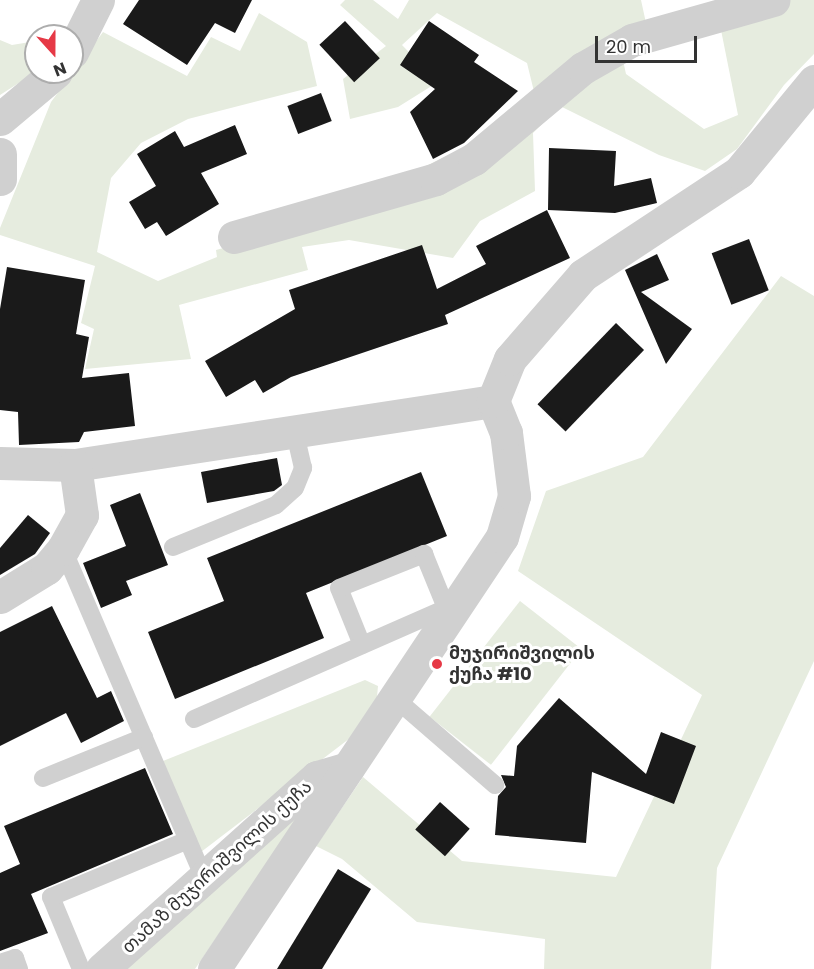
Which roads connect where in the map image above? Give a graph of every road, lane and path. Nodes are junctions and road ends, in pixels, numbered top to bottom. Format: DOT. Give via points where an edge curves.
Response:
graph roads {
  1 [pos="98,0"];
  2 [pos="773,0"];
  3 [pos="84,28"];
  4 [pos="814,81"];
  5 [pos="42,84"];
  6 [pos="0,119"];
  7 [pos="0,154"];
  8 [pos="0,179"];
  9 [pos="234,237"];
  10 [pos="493,401"];
  11 [pos="295,432"];
  12 [pos="0,463"];
  13 [pos="75,465"];
  14 [pos="172,547"];
  15 [pos="63,549"];
  16 [pos="0,597"];
  17 [pos="452,606"];
  18 [pos="362,645"];
  19 [pos="397,700"];
  20 [pos="194,719"];
  21 [pos="144,736"];
  22 [pos="348,768"];
  23 [pos="44,778"];
  24 [pos="495,785"];
  25 [pos="188,840"];
  26 [pos="204,878"];
  27 [pos="0,963"];
  28 [pos="19,969"];
  29 [pos="81,969"];
  30 [pos="102,969"];
  31 [pos="214,969"];
  1 -- 3 [label="street"];
  2 -- 9 [label="street" via="633,40 583,68 474,159 436,179"];
  4 -- 10 [label="street" via="739,172 583,275 510,359"];
  5 -- 6 [label="street"];
  7 -- 8 [label="street"];
  10 -- 11 [label="street"];
  10 -- 17 [label="street" via="506,433 514,496 502,537"];
  11 -- 13 [label="street"];
  11 -- 14 [label="lane" via="303,468 295,488 276,505"];
  12 -- 13 [label="street"];
  13 -- 15 [label="street" via="82,515"];
  15 -- 16 [label="street" via="47,568"];
  15 -- 21 [label="lane"];
  17 -- 18 [label="lane"];
  17 -- 18 [label="lane" via="423,554 339,588"];
  17 -- 19 [label="street"];
  18 -- 20 [label="lane"];
  19 -- 22 [label="street"];
  19 -- 24 [label="lane"];
  21 -- 23 [label="lane"];
  21 -- 25 [label="lane"];
  22 -- 26 [label="street, თამაზ მუჯირიშვილის ქუჩა" via="317,777"];
  22 -- 31 [label="street"];
  25 -- 26 [label="lane"];
  25 -- 29 [label="lane" via="51,897"];
  26 -- 30 [label="street, თამაზ მუჯირიშვილის ქუჩა"];
  27 -- 28 [label="lane" via="15,958"];
}
